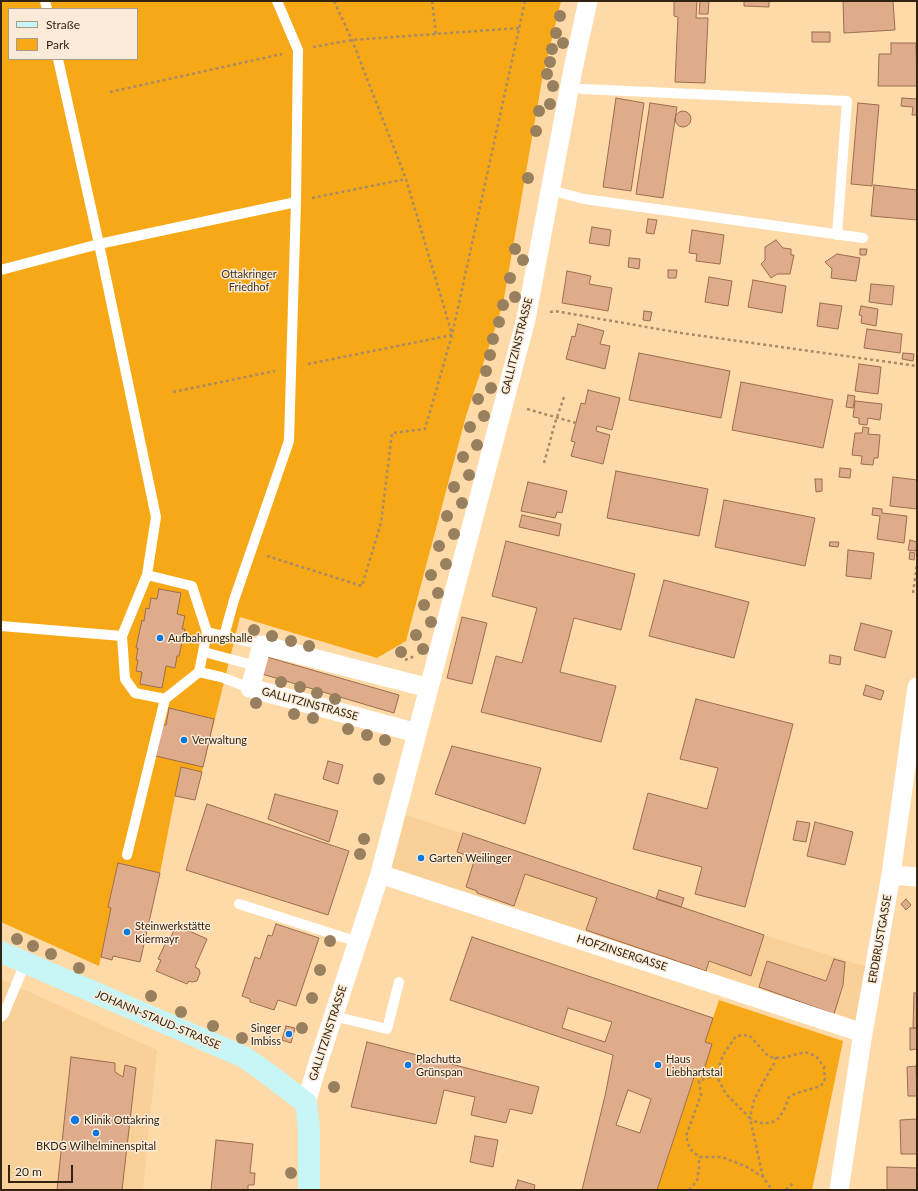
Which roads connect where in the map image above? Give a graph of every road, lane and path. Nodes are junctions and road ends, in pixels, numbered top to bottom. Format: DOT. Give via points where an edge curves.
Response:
graph roads {
  1 [pos="277,1"];
  2 [pos="334,1"];
  3 [pos="432,1"];
  4 [pos="525,1"];
  5 [pos="588,1"];
  6 [pos="436,34"];
  7 [pos="58,60"];
  8 [pos="582,89"];
  9 [pos="406,179"];
  10 [pos="550,190"];
  11 [pos="296,202"];
  12 [pos="836,235"];
  13 [pos="864,238"];
  14 [pos="99,244"];
  15 [pos="1,270"];
  16 [pos="550,312"];
  17 [pos="452,335"];
  18 [pos="917,366"];
  19 [pos="291,368"];
  20 [pos="173,392"];
  21 [pos="564,397"];
  22 [pos="527,409"];
  23 [pos="558,418"];
  24 [pos="576,423"];
  25 [pos="544,464"];
  26 [pos="251,551"];
  27 [pos="917,564"];
  28 [pos="147,575"];
  29 [pos="913,593"];
  30 [pos="1,626"];
  31 [pos="208,632"];
  32 [pos="122,636"];
  33 [pos="224,636"];
  34 [pos="262,646"];
  35 [pos="204,652"];
  36 [pos="256,666"];
  37 [pos="199,672"];
  38 [pos="917,687"];
  39 [pos="250,688"];
  40 [pos="429,688"];
  41 [pos="165,699"];
  42 [pos="417,733"];
  43 [pos="127,855"];
  44 [pos="380,874"];
  45 [pos="891,875"];
  46 [pos="917,877"];
  47 [pos="240,904"];
  48 [pos="358,942"];
  49 [pos="1,952"];
  50 [pos="24,963"];
  51 [pos="400,982"];
  52 [pos="333,1016"];
  53 [pos="1,1017"];
  54 [pos="863,1033"];
  55 [pos="776,1058"];
  56 [pos="716,1075"];
  57 [pos="306,1103"];
  58 [pos="750,1118"];
  59 [pos="699,1157"];
  60 [pos="763,1177"];
  61 [pos="793,1183"];
  62 [pos="309,1190"];
  63 [pos="689,1190"];
  64 [pos="772,1190"];
  65 [pos="786,1190"];
  66 [pos="839,1190"];
  1 -- 11 [label="lane" via="298,50"];
  2 -- 9 [label="path" via="352,40"];
  3 -- 6 [label="path"];
  4 -- 17 [label="path"];
  5 -- 10 [label="street, GALLITZINSTRASSE"];
  7 -- 14 [label="lane"];
  8 -- 12 [label="lane" via="847,101"];
  9 -- 11 [label="path"];
  9 -- 17 [label="path"];
  10 -- 12 [label="lane" via="584,199"];
  10 -- 40 [label="street, GALLITZINSTRASSE" via="526,319"];
  11 -- 14 [label="lane"];
  11 -- 19 [label="lane"];
  12 -- 13 [label="lane"];
  14 -- 15 [label="lane"];
  14 -- 28 [label="lane" via="156,517"];
  16 -- 18 [label="path"];
  17 -- 19 [label="path"];
  17 -- 26 [label="path" via="425,429 392,433 382,524 362,586"];
  19 -- 20 [label="path"];
  19 -- 26 [label="lane" via="289,441"];
  21 -- 23 [label="path"];
  22 -- 23 [label="path"];
  23 -- 24 [label="path"];
  23 -- 25 [label="path"];
  26 -- 33 [label="lane"];
  27 -- 29 [label="path"];
  28 -- 31 [label="lane" via="192,586"];
  28 -- 32 [label="lane"];
  30 -- 32 [label="lane"];
  31 -- 33 [label="lane"];
  31 -- 35 [label="lane"];
  32 -- 41 [label="lane" via="125,679 135,693"];
  33 -- 34 [label="lane"];
  34 -- 36 [label="street, GALLITZINSTRASSE"];
  34 -- 40 [label="street"];
  35 -- 36 [label="lane"];
  35 -- 37 [label="lane"];
  36 -- 39 [label="street, GALLITZINSTRASSE"];
  37 -- 39 [label="lane"];
  37 -- 41 [label="lane"];
  38 -- 45 [label="street, ERDBRUSTGASSE"];
  39 -- 42 [label="street, GALLITZINSTRASSE"];
  40 -- 42 [label="street, GALLITZINSTRASSE"];
  41 -- 43 [label="lane"];
  42 -- 44 [label="street, GALLITZINSTRASSE"];
  44 -- 48 [label="street, GALLITZINSTRASSE"];
  44 -- 54 [label="street, HOFZINSERGASSE"];
  45 -- 46 [label="street"];
  45 -- 54 [label="street, ERDBRUSTGASSE"];
  47 -- 48 [label="lane"];
  48 -- 52 [label="street, GALLITZINSTRASSE"];
  49 -- 50 [label="street, JOHANN-STAUD-STRASSE"];
  50 -- 53 [label="lane"];
  50 -- 57 [label="street, JOHANN-STAUD-STRASSE" via="244,1057"];
  51 -- 52 [label="lane" via="387,1029"];
  52 -- 57 [label="street, GALLITZINSTRASSE"];
  54 -- 66 [label="street, ERDBRUSTGASSE"];
  55 -- 56 [label="path" via="769,1057 749,1035 736,1036 723,1055"];
  55 -- 58 [label="path" via="754,1100"];
  55 -- 58 [label="path" via="805,1052 816,1056 824,1067 825,1079 821,1086 790,1097 778,1120 772,1123 758,1123"];
  56 -- 58 [label="path" via="726,1094"];
  56 -- 59 [label="path" via="699,1081 701,1096 686,1136 690,1149"];
  57 -- 62 [label="street" via="309,1128"];
  58 -- 60 [label="path"];
  59 -- 60 [label="path" via="722,1157"];
  59 -- 63 [label="path" via="697,1181"];
  60 -- 64 [label="path"];
  61 -- 65 [label="path"];
}
